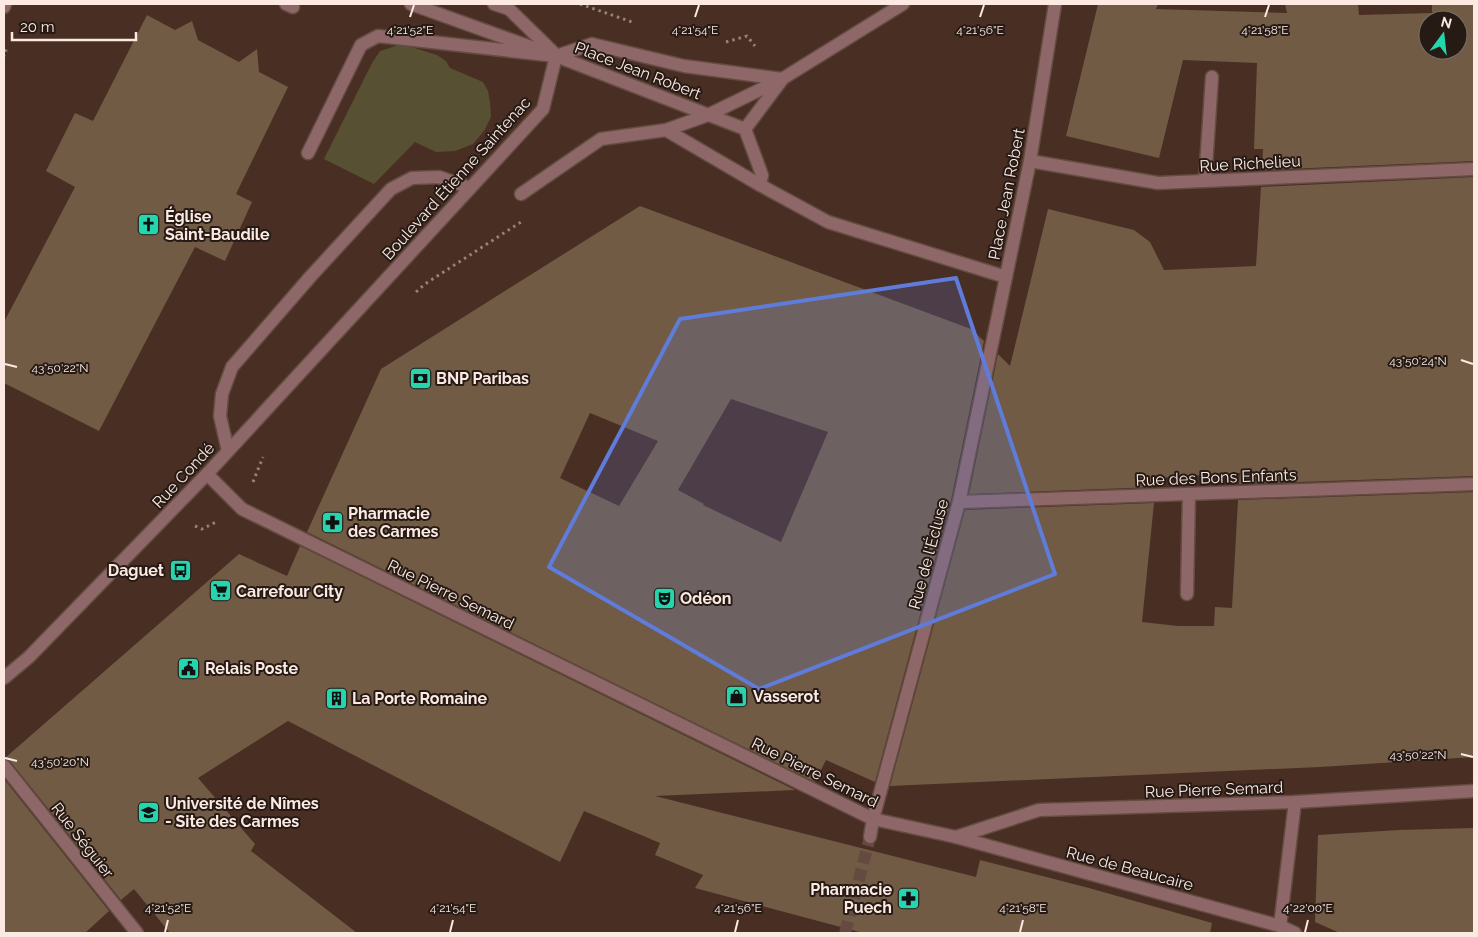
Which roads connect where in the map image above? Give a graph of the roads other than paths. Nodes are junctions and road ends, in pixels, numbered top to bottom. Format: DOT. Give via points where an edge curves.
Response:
graph roads {
  1 [pos="411,4"];
  2 [pos="494,4"];
  3 [pos="904,4"];
  4 [pos="1055,4"];
  5 [pos="556,56"];
  6 [pos="1212,77"];
  7 [pos="782,79"];
  8 [pos="708,115"];
  9 [pos="745,129"];
  10 [pos="666,130"];
  11 [pos="308,153"];
  12 [pos="1030,161"];
  13 [pos="1474,169"];
  14 [pos="1205,181"];
  15 [pos="760,185"];
  16 [pos="470,188"];
  17 [pos="521,194"];
  18 [pos="1006,277"];
  19 [pos="378,288"];
  20 [pos="228,451"];
  21 [pos="207,474"];
  22 [pos="1474,484"];
  23 [pos="1189,494"];
  24 [pos="959,502"];
  25 [pos="1187,594"];
  26 [pos="4,678"];
  27 [pos="4,766"];
  28 [pos="1474,791"];
  29 [pos="1295,802"];
  30 [pos="873,819"];
  31 [pos="870,836"];
  32 [pos="956,838"];
  33 [pos="1280,926"];
  34 [pos="137,933"];
  35 [pos="1295,933"];
  1 -- 5 [label="street"];
  2 -- 5 [label="street" via="509,9"];
  3 -- 7 [label="street, Place Jean Robert"];
  4 -- 12 [label="street, Place Jean Robert"];
  5 -- 7 [label="street" via="592,44 684,66"];
  5 -- 8 [label="street, Place Jean Robert"];
  5 -- 11 [label="street" via="378,36 361,45"];
  5 -- 16 [label="street, Boulevard Étienne Saintenac" via="543,110"];
  6 -- 14 [label="street"];
  7 -- 8 [label="street, Place Jean Robert"];
  7 -- 9 [label="street"];
  8 -- 9 [label="street, Place Jean Robert"];
  8 -- 10 [label="street"];
  9 -- 15 [label="street" via="762,175"];
  10 -- 15 [label="street, Place Jean Robert"];
  10 -- 17 [label="street" via="601,139"];
  12 -- 14 [label="street, Rue Richelieu" via="1158,183"];
  12 -- 18 [label="street, Place Jean Robert"];
  13 -- 14 [label="street, Rue Richelieu"];
  15 -- 18 [label="street, Place Jean Robert" via="828,222"];
  16 -- 19 [label="street, Boulevard Étienne Saintenac"];
  16 -- 20 [label="street" via="439,177 412,178 391,189 232,366 222,394 220,416"];
  18 -- 24 [label="street, Rue de l'Écluse"];
  19 -- 20 [label="street, Rue Condé"];
  20 -- 21 [label="street, Rue Condé"];
  21 -- 26 [label="street, Rue Condé" via="29,657"];
  21 -- 30 [label="street, Rue Pierre Semard" via="242,509"];
  22 -- 23 [label="street, Rue des Bons Enfants"];
  23 -- 24 [label="street, Rue des Bons Enfants"];
  23 -- 25 [label="street"];
  24 -- 30 [label="street, Rue de l'Écluse"];
  27 -- 34 [label="street, Rue Séguier"];
  28 -- 29 [label="street, Rue Pierre Semard"];
  29 -- 32 [label="street, Rue Pierre Semard" via="1039,810"];
  29 -- 33 [label="street"];
  30 -- 31 [label="street, Rue de l'Écluse"];
  30 -- 32 [label="street, Rue Pierre Semard"];
  32 -- 33 [label="street, Rue de Beaucaire"];
  33 -- 35 [label="street, Rue de Beaucaire"];
}
